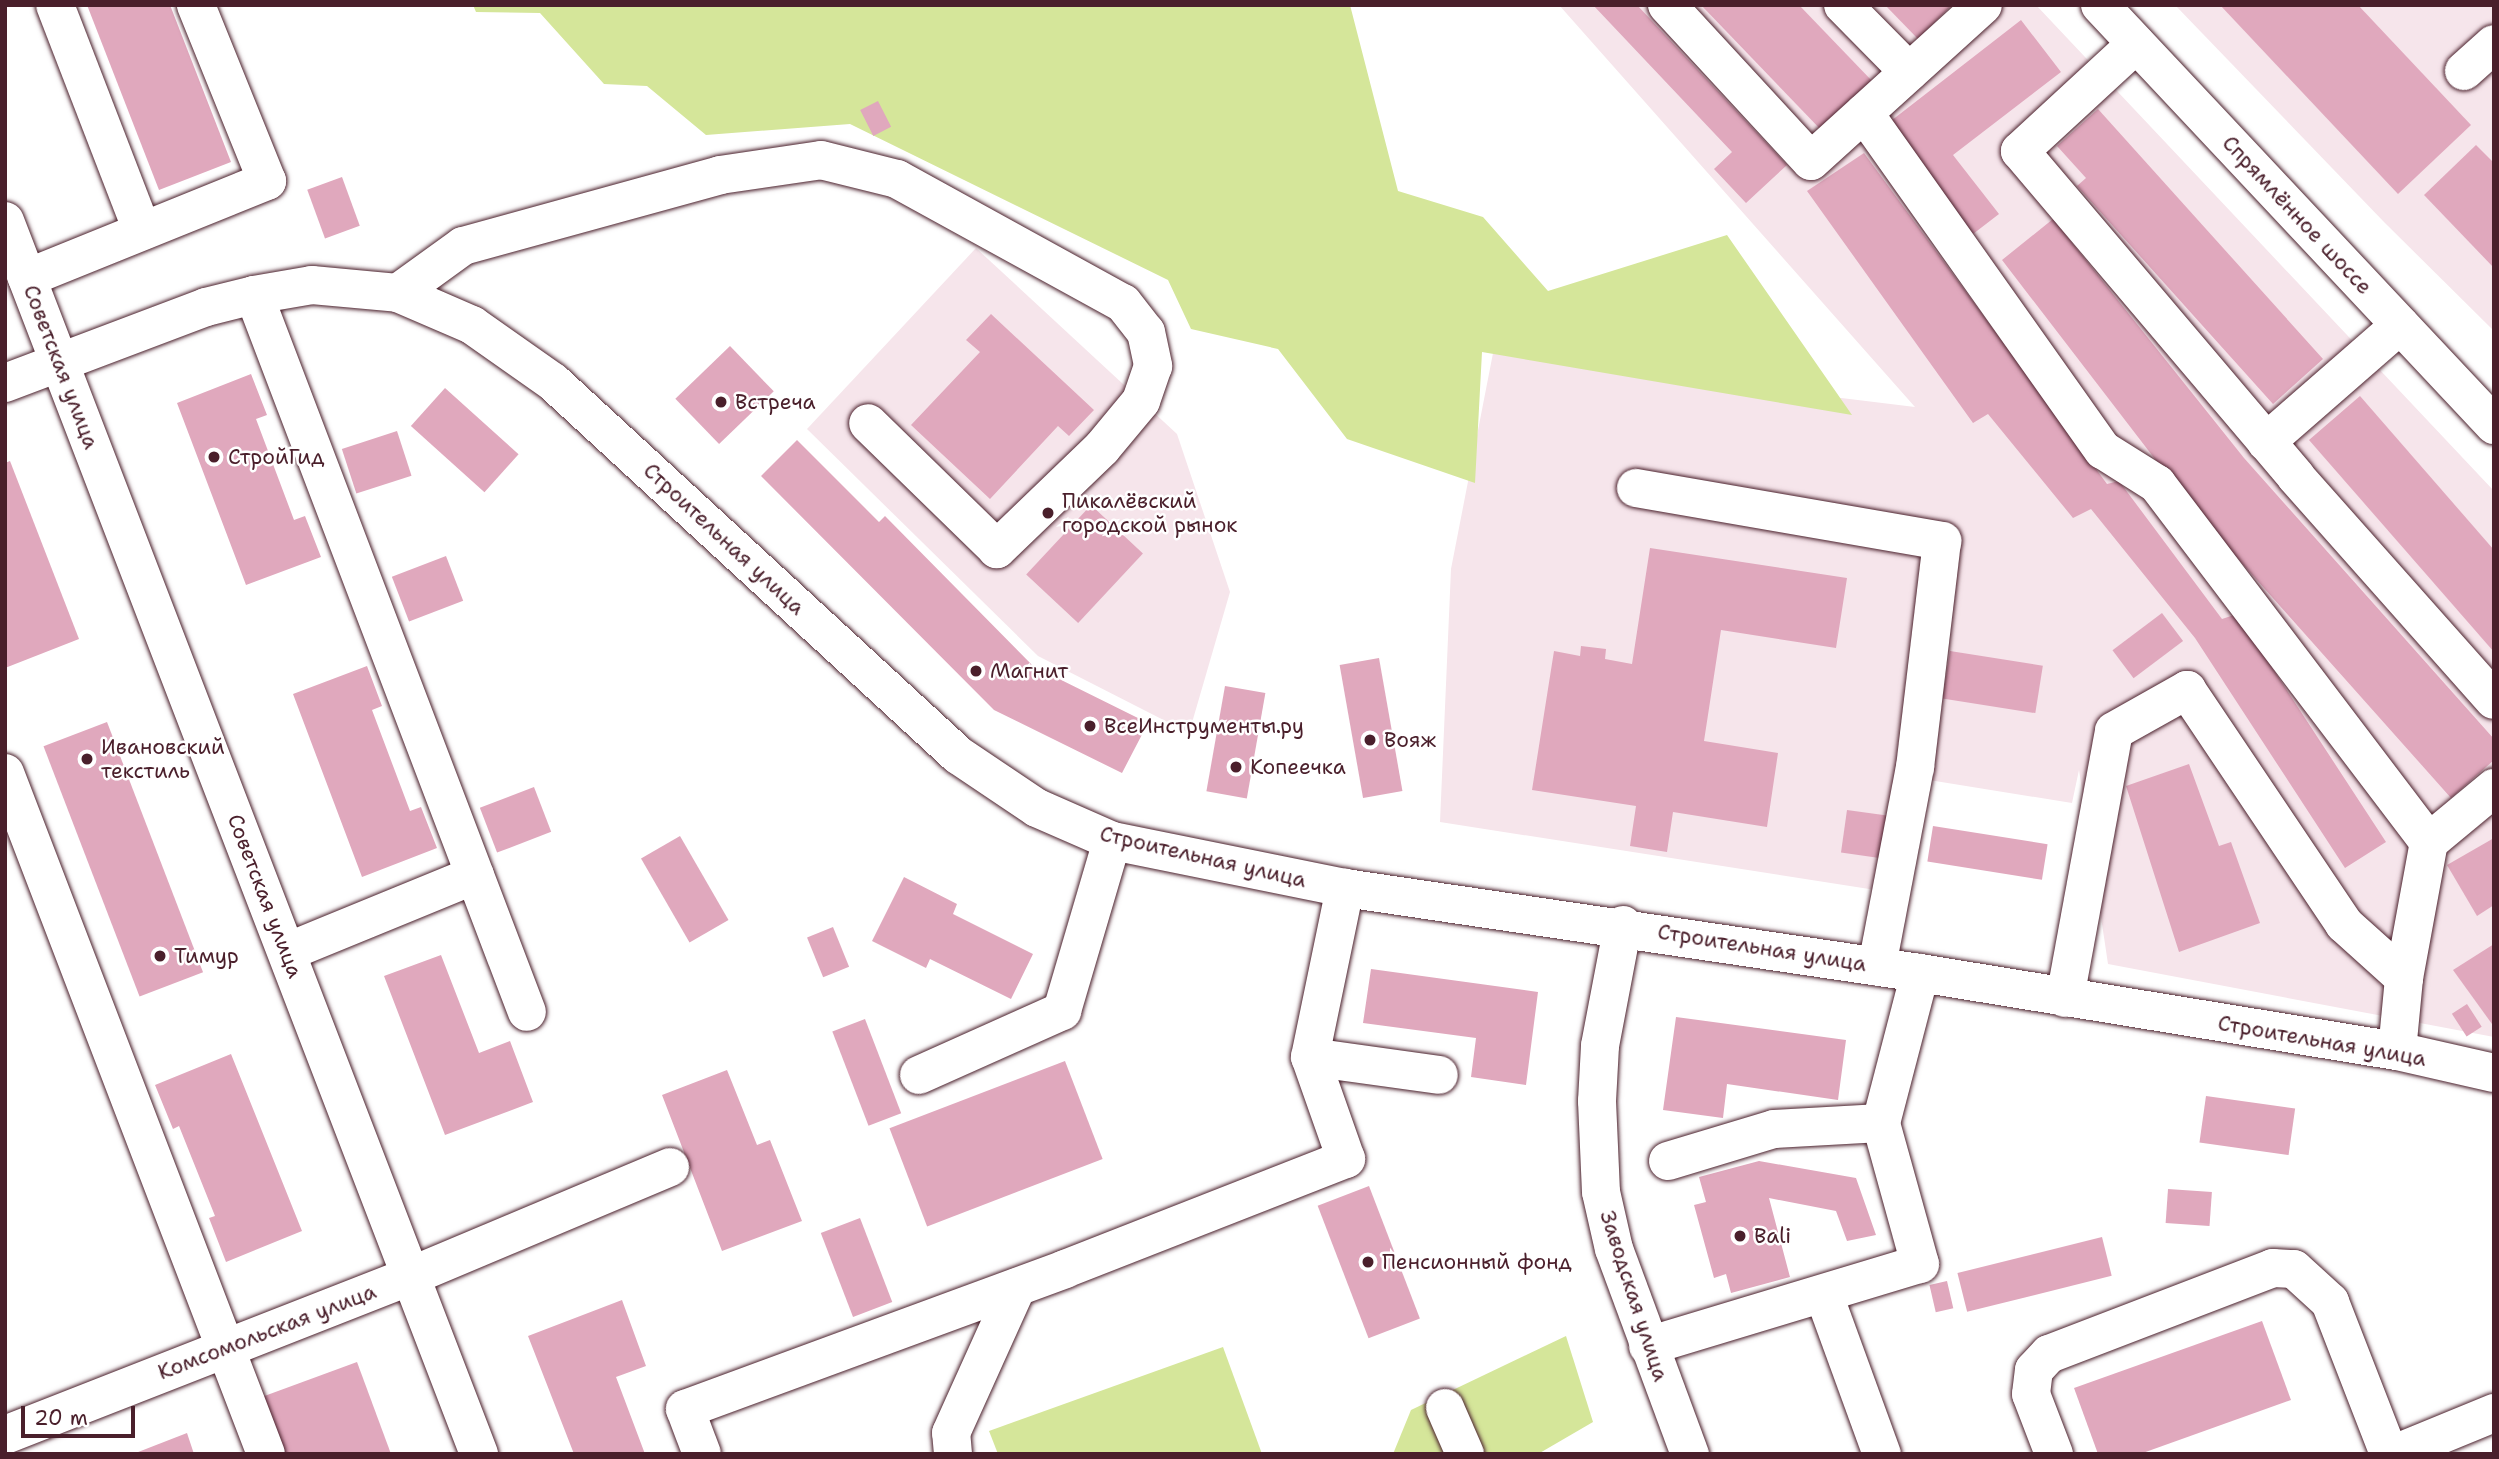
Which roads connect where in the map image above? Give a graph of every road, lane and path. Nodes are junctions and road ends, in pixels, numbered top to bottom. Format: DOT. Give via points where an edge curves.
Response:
graph roads {
  1 [pos="55,5"];
  2 [pos="196,5"];
  3 [pos="1667,5"];
  4 [pos="1843,5"];
  5 [pos="1983,5"];
  6 [pos="2099,5"];
  7 [pos="2136,44"];
  8 [pos="2494,44"];
  9 [pos="2465,71"];
  10 [pos="1909,72"];
  11 [pos="1864,113"];
  12 [pos="5,221"];
  13 [pos="142,231"];
  14 [pos="27,278"];
  15 [pos="398,293"];
  16 [pos="254,295"];
  17 [pos="2400,325"];
  18 [pos="59,362"];
  19 [pos="5,383"];
  20 [pos="868,423"];
  21 [pos="2494,425"];
  22 [pos="2266,442"];
  23 [pos="1636,488"];
  24 [pos="2494,700"];
  25 [pos="5,773"];
  26 [pos="2494,788"];
  27 [pos="1112,841"];
  28 [pos="2429,842"];
  29 [pos="475,875"];
  30 [pos="1345,888"];
  31 [pos="1623,925"];
  32 [pos="287,953"];
  33 [pos="1877,966"];
  34 [pos="1920,973"];
  35 [pos="2404,978"];
  36 [pos="2066,998"];
  37 [pos="527,1012"];
  38 [pos="2397,1051"];
  39 [pos="1310,1057"];
  40 [pos="2494,1073"];
  41 [pos="919,1075"];
  42 [pos="1439,1075"];
  43 [pos="1881,1123"];
  44 [pos="1668,1161"];
  45 [pos="670,1167"];
  46 [pos="411,1276"];
  47 [pos="1017,1287"];
  48 [pos="1824,1294"];
  49 [pos="1648,1346"];
  50 [pos="226,1348"];
  51 [pos="1445,1408"];
  52 [pos="2494,1413"];
  53 [pos="5,1435"];
  54 [pos="266,1454"];
  55 [pos="479,1454"];
  56 [pos="702,1454"];
  57 [pos="953,1454"];
  58 [pos="1465,1454"];
  59 [pos="1690,1454"];
  60 [pos="1882,1454"];
  61 [pos="2054,1454"];
  62 [pos="2391,1454"];
  1 -- 13 [label="street"];
  2 -- 13 [label="street" via="267,181"];
  3 -- 11 [label="street" via="1811,161"];
  4 -- 10 [label="street"];
  5 -- 10 [label="street"];
  6 -- 7 [label="street, Спрямлённое шоссе"];
  7 -- 17 [label="street, Спрямлённое шоссе"];
  7 -- 22 [label="street" via="2020,150"];
  8 -- 9 [label="street"];
  10 -- 11 [label="street"];
  11 -- 28 [label="street" via="2103,450 2157,484"];
  12 -- 14 [label="street, Советская улица"];
  13 -- 14 [label="street"];
  14 -- 18 [label="street, Советская улица"];
  15 -- 16 [label="street, Строительная улица" via="312,285"];
  15 -- 20 [label="street" via="463,246 720,174 821,160 897,179 1123,303 1146,332 1153,366 1142,401 1102,448 997,549"];
  15 -- 27 [label="street, Строительная улица" via="472,325 553,382 958,755 1037,808"];
  16 -- 18 [label="street, Строительная улица" via="206,307"];
  16 -- 29 [label="street"];
  17 -- 21 [label="street, Спрямлённое шоссе"];
  17 -- 22 [label="street"];
  18 -- 19 [label="street, Строительная улица"];
  18 -- 32 [label="street, Советская улица"];
  22 -- 24 [label="street"];
  23 -- 33 [label="street" via="1942,541 1915,767"];
  25 -- 50 [label="street"];
  26 -- 28 [label="street"];
  27 -- 30 [label="street, Строительная улица"];
  27 -- 41 [label="street" via="1062,1012"];
  28 -- 35 [label="street"];
  29 -- 32 [label="street"];
  29 -- 37 [label="street"];
  30 -- 31 [label="street, Строительная улица"];
  30 -- 39 [label="street"];
  31 -- 33 [label="street, Строительная улица"];
  31 -- 49 [label="street, Заводская улица" via="1601,1046 1597,1101 1601,1192 1614,1248"];
  32 -- 46 [label="street, Советская улица"];
  33 -- 34 [label="street, Строительная улица"];
  34 -- 36 [label="street, Строительная улица"];
  34 -- 43 [label="street"];
  35 -- 36 [label="street" via="2344,924 2187,690 2115,731"];
  35 -- 38 [label="street"];
  36 -- 38 [label="street, Строительная улица"];
  38 -- 40 [label="street, Строительная улица"];
  39 -- 42 [label="street"];
  39 -- 47 [label="street" via="1346,1159"];
  43 -- 44 [label="street" via="1774,1129"];
  43 -- 48 [label="street" via="1920,1264"];
  45 -- 46 [label="street, Комсомольская улица"];
  46 -- 50 [label="street, Комсомольская улица"];
  46 -- 55 [label="street, Советская улица"];
  47 -- 56 [label="street" via="685,1409"];
  47 -- 57 [label="street" via="951,1433"];
  48 -- 49 [label="street"];
  48 -- 60 [label="street"];
  49 -- 59 [label="street, Заводская улица"];
  50 -- 53 [label="street, Комсомольская улица"];
  50 -- 54 [label="street"];
  51 -- 58 [label="street"];
  52 -- 62 [label="street"];
  61 -- 62 [label="street" via="2031,1394 2034,1370 2049,1354 2273,1268 2294,1269 2330,1302"];
}
